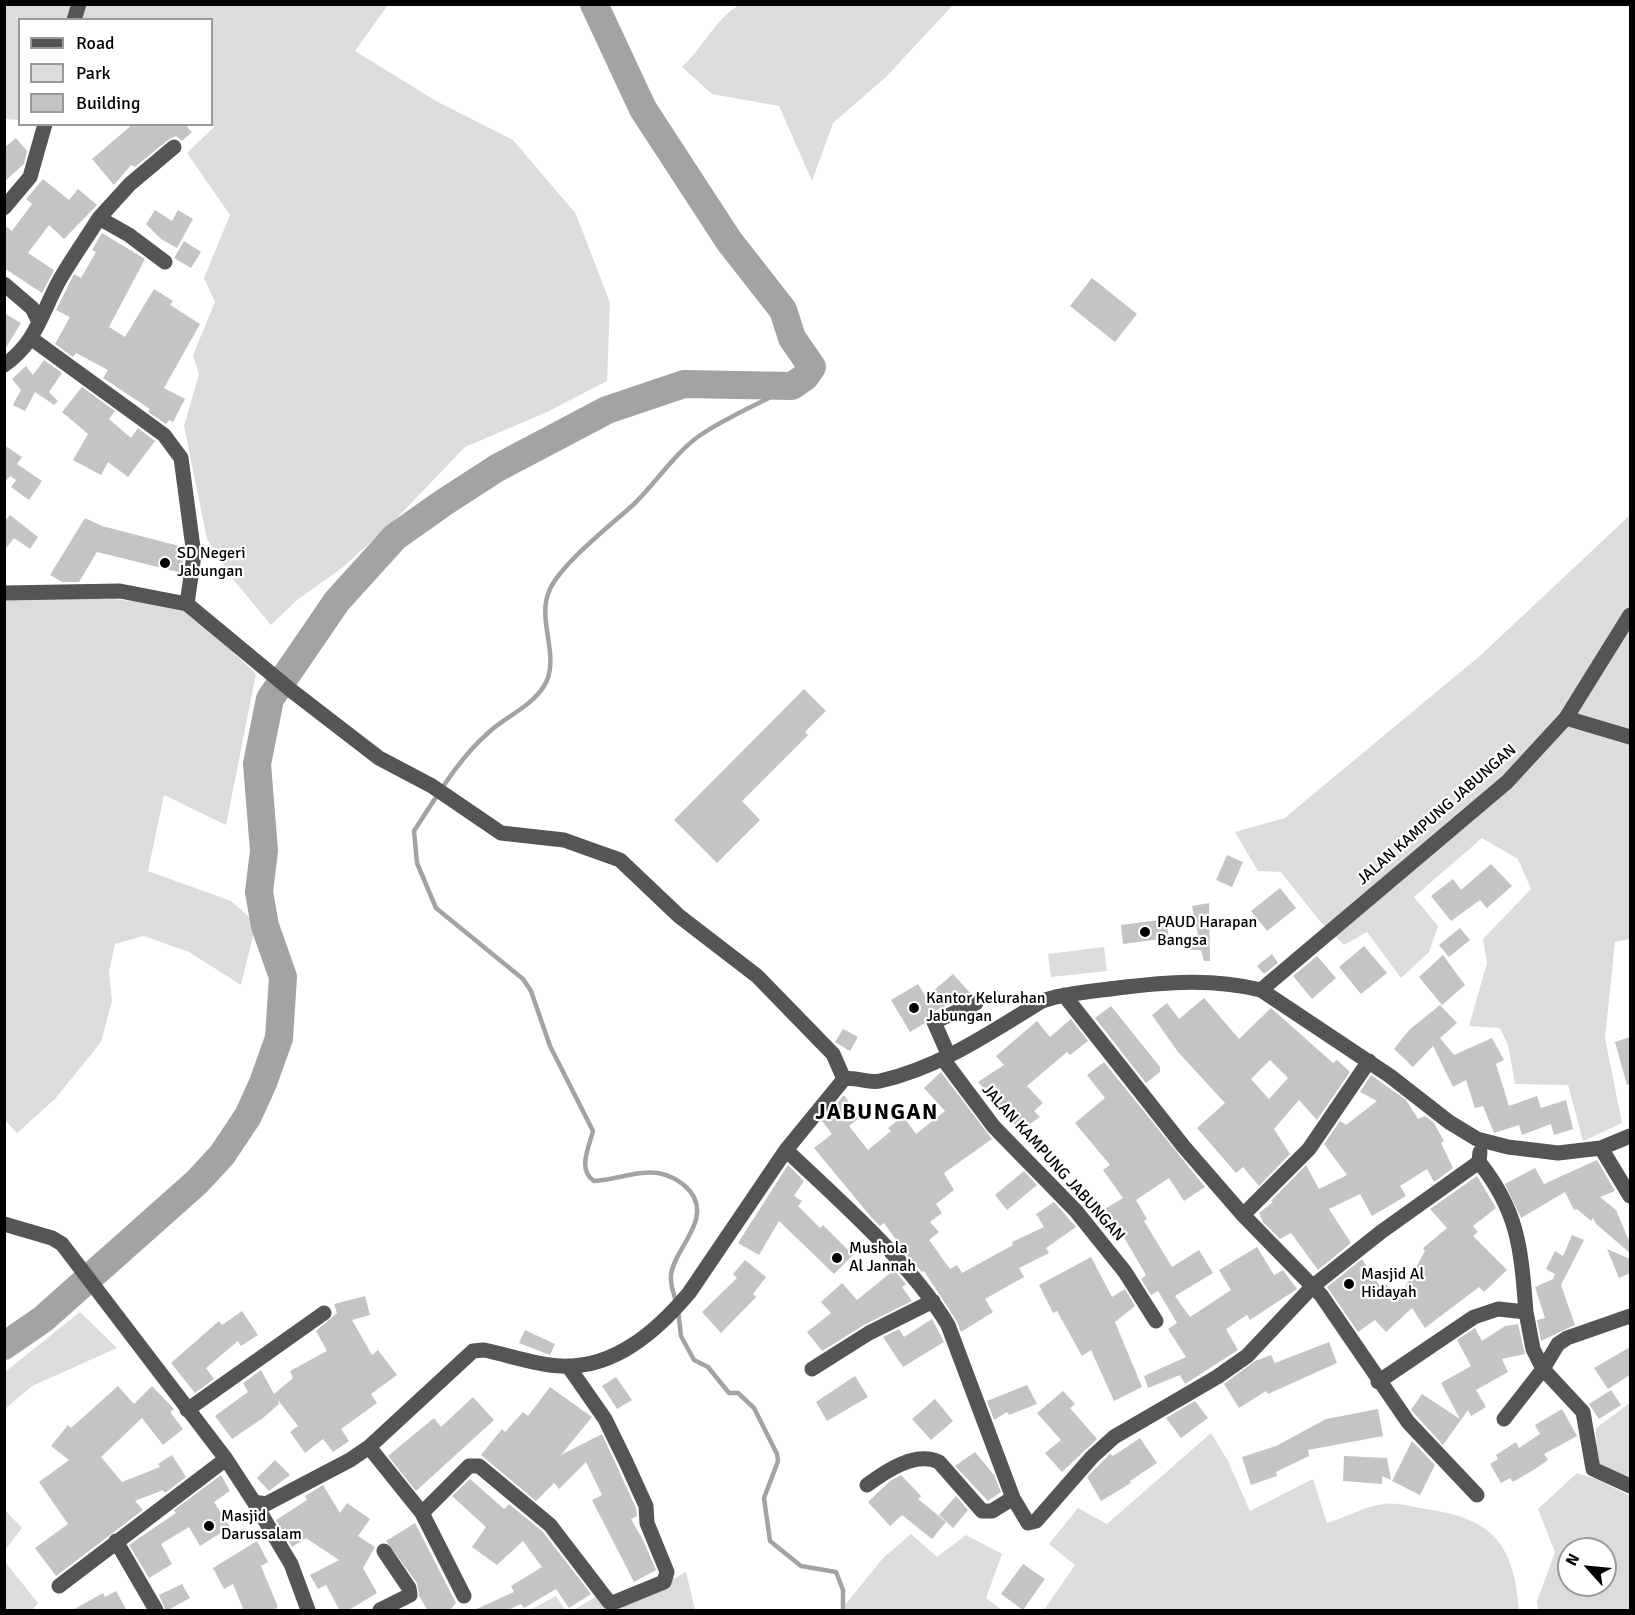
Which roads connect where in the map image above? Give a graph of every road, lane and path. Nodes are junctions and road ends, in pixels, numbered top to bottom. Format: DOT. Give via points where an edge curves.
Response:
graph roads {
  1 [pos="44,126"];
  2 [pos="174,147"];
  3 [pos="4,208"];
  4 [pos="99,218"];
  5 [pos="165,262"];
  6 [pos="4,284"];
  7 [pos="39,322"];
  8 [pos="32,339"];
  9 [pos="4,365"];
  10 [pos="4,592"];
  11 [pos="187,604"];
  12 [pos="1630,615"];
  13 [pos="1566,718"];
  14 [pos="1630,737"];
  15 [pos="1261,990"];
  16 [pos="1064,995"];
  17 [pos="976,1003"];
  18 [pos="946,1058"];
  19 [pos="1369,1061"];
  20 [pos="844,1079"];
  21 [pos="1630,1136"];
  22 [pos="1477,1139"];
  23 [pos="1601,1148"];
  24 [pos="786,1150"];
  25 [pos="1479,1162"];
  26 [pos="1630,1196"];
  27 [pos="1243,1215"];
  28 [pos="4,1224"];
  29 [pos="1313,1286"];
  30 [pos="933,1301"];
  31 [pos="1526,1311"];
  32 [pos="324,1313"];
  33 [pos="1630,1316"];
  34 [pos="1156,1321"];
  35 [pos="568,1366"];
  36 [pos="1543,1369"];
  37 [pos="812,1370"];
  38 [pos="1378,1382"];
  39 [pos="187,1410"];
  40 [pos="1504,1419"];
  41 [pos="369,1447"];
  42 [pos="226,1459"];
  43 [pos="867,1485"];
  44 [pos="1630,1486"];
  45 [pos="1477,1495"];
  46 [pos="1013,1498"];
  47 [pos="254,1502"];
  48 [pos="422,1513"];
  49 [pos="116,1541"];
  50 [pos="384,1551"];
  51 [pos="59,1586"];
  52 [pos="464,1596"];
  53 [pos="156,1611"];
  54 [pos="308,1611"];
  55 [pos="380,1611"];
  1 -- 3 [label="street" via="30,177"];
  2 -- 4 [label="street" via="130,184"];
  4 -- 5 [label="street"];
  4 -- 7 [label="street" via="59,281"];
  6 -- 7 [label="street" via="32,308"];
  7 -- 8 [label="street"];
  8 -- 9 [label="street"];
  8 -- 11 [label="street" via="164,435 181,458 194,555"];
  10 -- 11 [label="street" via="120,591"];
  11 -- 20 [label="street" via="379,758 432,786 501,833 564,840 620,860 679,916 756,976 833,1054"];
  12 -- 13 [label="street, JALAN KAMPUNG JABUNGAN"];
  13 -- 14 [label="street"];
  13 -- 15 [label="street, JALAN KAMPUNG JABUNGAN" via="1507,782"];
  15 -- 16 [label="street" via="1216,981 1172,981"];
  15 -- 19 [label="street"];
  16 -- 18 [label="street" via="1042,1001"];
  16 -- 27 [label="street" via="1169,1129"];
  17 -- 18 [label="street, JALAN KAMPUNG JABUNGAN" via="934,1022"];
  18 -- 20 [label="street" via="879,1082"];
  18 -- 34 [label="street, JALAN KAMPUNG JABUNGAN" via="994,1127 1076,1211 1125,1272"];
  19 -- 22 [label="street"];
  19 -- 27 [label="street" via="1309,1149"];
  20 -- 24 [label="street"];
  21 -- 23 [label="street"];
  22 -- 23 [label="street" via="1558,1153"];
  22 -- 25 [label="street"];
  23 -- 26 [label="street"];
  24 -- 30 [label="street"];
  24 -- 35 [label="street" via="673,1312 623,1353"];
  25 -- 29 [label="street"];
  25 -- 31 [label="street" via="1507,1204 1520,1244"];
  27 -- 29 [label="street"];
  28 -- 39 [label="street" via="62,1244"];
  29 -- 38 [label="street"];
  29 -- 46 [label="street" via="1247,1356 1114,1437 1036,1521 1028,1523 1023,1518"];
  30 -- 37 [label="street" via="868,1334"];
  30 -- 46 [label="street" via="948,1325"];
  31 -- 36 [label="street" via="1533,1349"];
  31 -- 38 [label="street" via="1498,1309 1474,1317"];
  32 -- 39 [label="street"];
  33 -- 36 [label="street" via="1567,1338 1558,1344"];
  35 -- 41 [label="street" via="473,1351"];
  35 -- 48 [label="street" via="605,1419 646,1506 647,1523 667,1572 664,1582 609,1602 550,1525 478,1466 469,1466"];
  36 -- 40 [label="street"];
  36 -- 44 [label="street" via="1583,1412 1593,1468"];
  38 -- 45 [label="street" via="1408,1422"];
  39 -- 42 [label="street"];
  41 -- 47 [label="street" via="266,1504"];
  41 -- 48 [label="street"];
  42 -- 47 [label="street"];
  42 -- 49 [label="street"];
  43 -- 46 [label="street" via="887,1470 931,1458 982,1511 992,1511"];
  47 -- 54 [label="street" via="291,1564"];
  48 -- 52 [label="street"];
  49 -- 51 [label="street"];
  49 -- 53 [label="street"];
  50 -- 55 [label="street" via="410,1595"];
}
